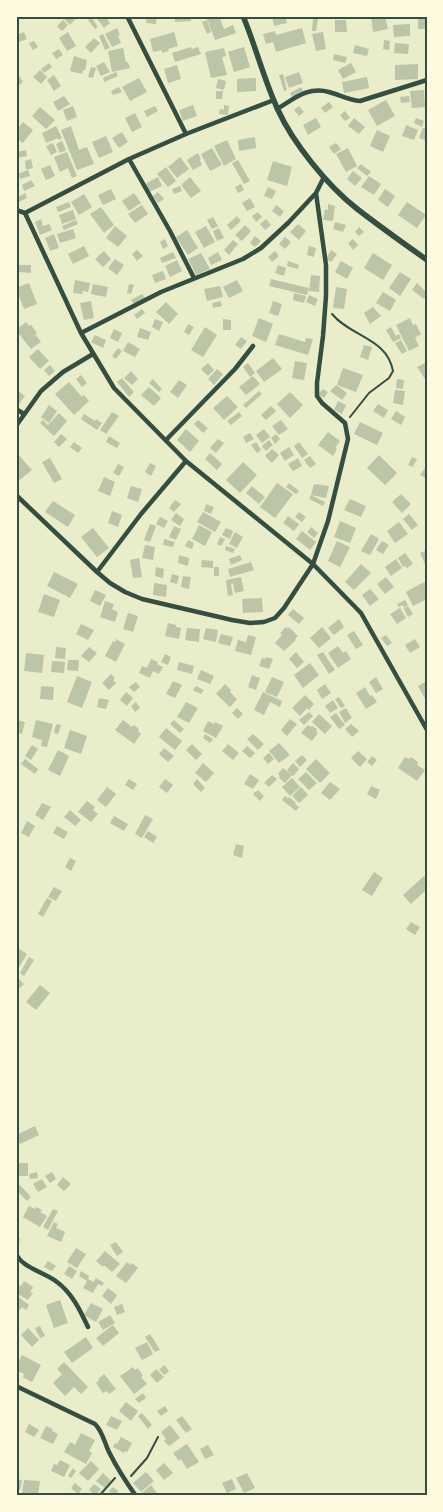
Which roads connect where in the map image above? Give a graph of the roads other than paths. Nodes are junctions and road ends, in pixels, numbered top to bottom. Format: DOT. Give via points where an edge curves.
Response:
graph roads {
  1 [pos="126,16"];
  2 [pos="243,16"];
  3 [pos="427,80"];
  4 [pos="274,100"];
  5 [pos="278,109"];
  6 [pos="186,134"];
  7 [pos="129,160"];
  8 [pos="324,177"];
  9 [pos="316,193"];
  10 [pos="16,210"];
  11 [pos="25,213"];
  12 [pos="427,260"];
  13 [pos="194,278"];
  14 [pos="81,333"];
  15 [pos="253,346"];
  16 [pos="93,354"];
  17 [pos="16,409"];
  18 [pos="24,414"];
  19 [pos="16,426"];
  20 [pos="166,440"];
  21 [pos="186,461"];
  22 [pos="16,495"];
  23 [pos="313,564"];
  24 [pos="97,572"];
  25 [pos="427,730"];
  26 [pos="16,1232"];
  27 [pos="16,1253"];
  28 [pos="88,1327"];
  29 [pos="16,1386"];
  30 [pos="136,1496"];
  1 -- 6 [label="street"];
  2 -- 4 [label="street"];
  3 -- 5 [label="street" via="360,101 318,90 309,91"];
  4 -- 5 [label="street"];
  4 -- 6 [label="street"];
  5 -- 8 [label="street" via="289,130"];
  6 -- 7 [label="street"];
  7 -- 11 [label="street"];
  7 -- 13 [label="street"];
  8 -- 9 [label="street"];
  8 -- 12 [label="street" via="354,207"];
  9 -- 13 [label="street" via="261,248 243,259"];
  9 -- 23 [label="street" via="326,265 326,306 317,396 345,423 348,439 328,521"];
  10 -- 11 [label="street"];
  11 -- 14 [label="street"];
  13 -- 14 [label="street"];
  14 -- 16 [label="street"];
  15 -- 20 [label="street"];
  16 -- 18 [label="street" via="63,372 41,391"];
  16 -- 20 [label="street" via="114,388"];
  17 -- 18 [label="street"];
  18 -- 19 [label="street"];
  20 -- 21 [label="street"];
  21 -- 23 [label="street"];
  21 -- 24 [label="street"];
  22 -- 24 [label="street"];
  23 -- 24 [label="street" via="275,618 250,623 142,599 125,592"];
  23 -- 25 [label="street" via="361,613"];
  26 -- 27 [label="street"];
  27 -- 28 [label="street" via="20,1261 51,1277 65,1289"];
  29 -- 30 [label="street" via="96,1424"];
}
